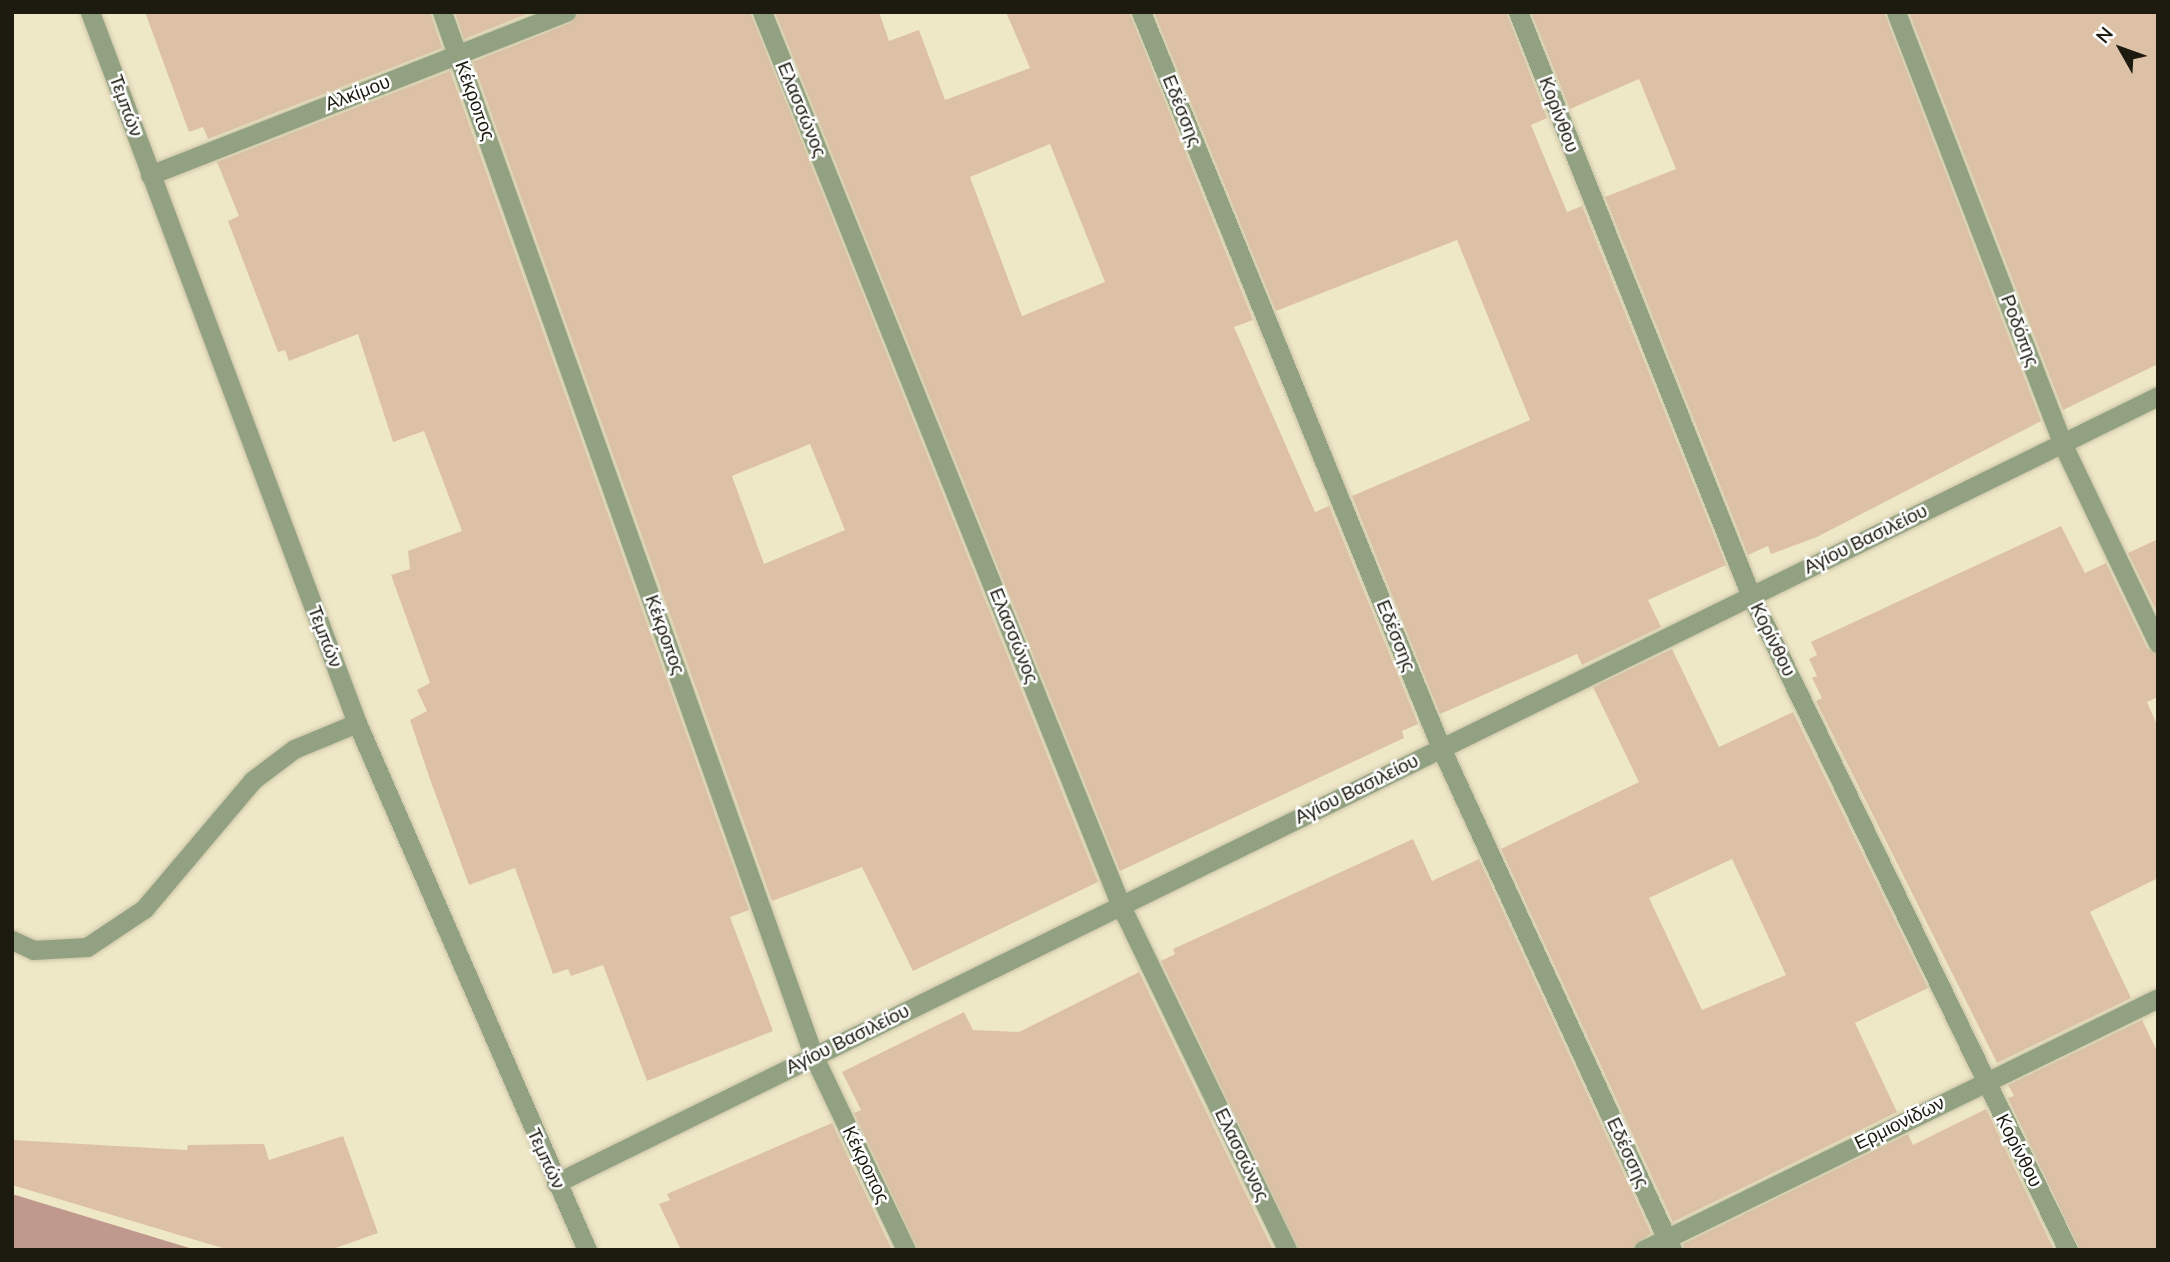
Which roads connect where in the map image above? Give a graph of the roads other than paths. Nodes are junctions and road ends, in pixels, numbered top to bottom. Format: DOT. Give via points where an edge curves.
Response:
graph roads {
  1 [pos="90,12"];
  2 [pos="442,12"];
  3 [pos="566,12"];
  4 [pos="762,12"];
  5 [pos="1141,12"];
  6 [pos="1518,12"];
  7 [pos="1896,12"];
  8 [pos="458,55"];
  9 [pos="150,175"];
  10 [pos="2158,396"];
  11 [pos="2062,443"];
  12 [pos="1751,596"];
  13 [pos="2158,643"];
  14 [pos="357,723"];
  15 [pos="1441,748"];
  16 [pos="1121,906"];
  17 [pos="12,940"];
  18 [pos="2158,998"];
  19 [pos="814,1057"];
  20 [pos="1984,1083"];
  21 [pos="556,1183"];
  22 [pos="1669,1244"];
  23 [pos="587,1250"];
  24 [pos="906,1250"];
  25 [pos="1287,1250"];
  26 [pos="1643,1250"];
  27 [pos="2068,1250"];
  1 -- 9 [label="street, Τεμπών"];
  2 -- 8 [label="street, Κέκροπος"];
  3 -- 8 [label="street, Αλκίμου"];
  4 -- 16 [label="street, Ελασσώνος"];
  5 -- 15 [label="street, Εδέσσης"];
  6 -- 12 [label="street, Κορίνθου"];
  7 -- 11 [label="street, Ροδόπης"];
  8 -- 9 [label="street, Αλκίμου"];
  8 -- 19 [label="street, Κέκροπος"];
  9 -- 14 [label="street, Τεμπών"];
  10 -- 11 [label="street, Αγίου Βασιλείου"];
  11 -- 12 [label="street, Αγίου Βασιλείου"];
  11 -- 13 [label="street, Ροδόπης"];
  12 -- 15 [label="street, Αγίου Βασιλείου"];
  12 -- 20 [label="street, Κορίνθου"];
  14 -- 17 [label="street" via="294,749 253,780 144,909 87,947 33,950"];
  14 -- 21 [label="street, Τεμπών"];
  15 -- 16 [label="street, Αγίου Βασιλείου"];
  15 -- 22 [label="street, Εδέσσης"];
  16 -- 19 [label="street, Αγίου Βασιλείου"];
  16 -- 25 [label="street, Ελασσώνος"];
  18 -- 20 [label="street, Ερμιονίδων"];
  19 -- 21 [label="street, Αγίου Βασιλείου"];
  19 -- 24 [label="street, Κέκροπος"];
  20 -- 22 [label="street, Ερμιονίδων"];
  20 -- 27 [label="street, Κορίνθου"];
  21 -- 23 [label="street, Τεμπών"];
  22 -- 26 [label="street, Ερμιονίδων"];
}
